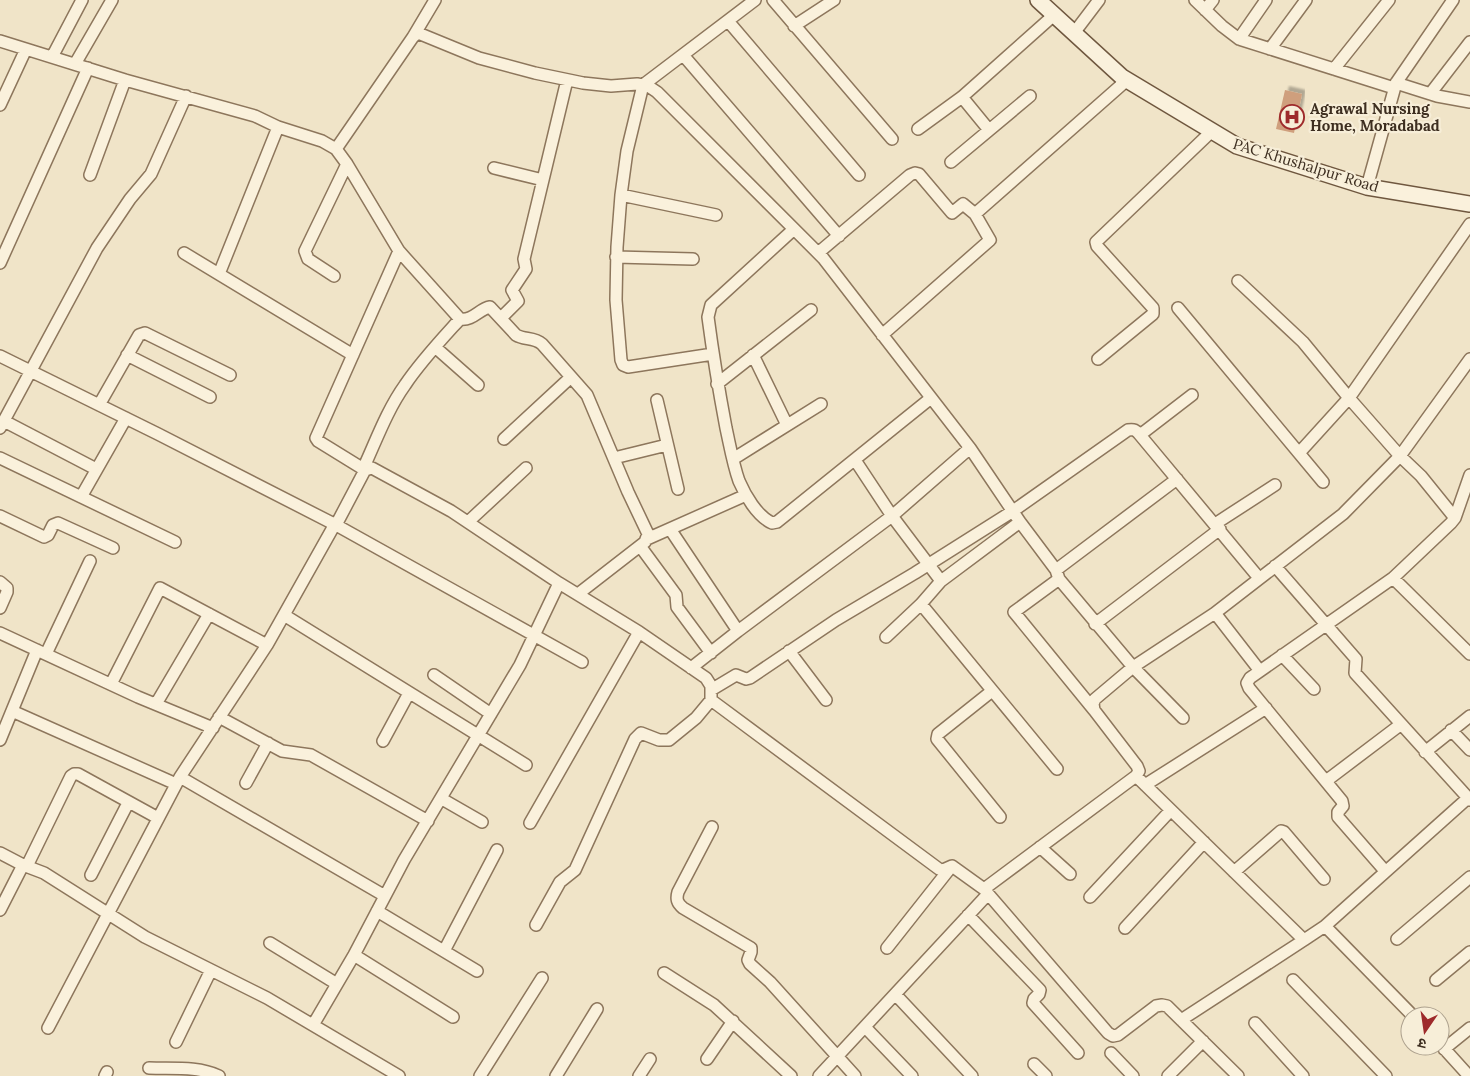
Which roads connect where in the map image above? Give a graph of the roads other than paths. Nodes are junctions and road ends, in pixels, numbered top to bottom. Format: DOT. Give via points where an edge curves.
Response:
graph roads {
  1 [pos="82,0"];
  2 [pos="112,0"];
  3 [pos="435,0"];
  4 [pos="755,0"];
  5 [pos="772,0"];
  6 [pos="834,0"];
  7 [pos="1038,0"];
  8 [pos="1099,0"];
  9 [pos="1195,0"];
  10 [pos="1213,0"];
  11 [pos="1266,0"];
  12 [pos="1306,0"];
  13 [pos="1389,0"];
  14 [pos="1453,0"];
  15 [pos="1205,10"];
  16 [pos="1054,14"];
  17 [pos="728,21"];
  18 [pos="794,26"];
  19 [pos="1074,33"];
  20 [pos="413,37"];
  21 [pos="1238,39"];
  22 [pos="0,40"];
  23 [pos="1470,42"];
  24 [pos="26,48"];
  25 [pos="1270,49"];
  26 [pos="683,55"];
  27 [pos="52,57"];
  28 [pos="75,64"];
  29 [pos="88,68"];
  30 [pos="1334,69"];
  31 [pos="124,80"];
  32 [pos="567,80"];
  33 [pos="1127,80"];
  34 [pos="643,85"];
  35 [pos="1395,85"];
  36 [pos="1430,94"];
  37 [pos="186,96"];
  38 [pos="1030,96"];
  39 [pos="962,97"];
  40 [pos="1470,102"];
  41 [pos="0,106"];
  42 [pos="278,126"];
  43 [pos="918,129"];
  44 [pos="989,130"];
  45 [pos="1212,131"];
  46 [pos="892,139"];
  47 [pos="336,149"];
  48 [pos="951,162"];
  49 [pos="348,164"];
  50 [pos="494,168"];
  51 [pos="90,175"];
  52 [pos="859,175"];
  53 [pos="543,180"];
  54 [pos="1367,187"];
  55 [pos="621,194"];
  56 [pos="1470,204"];
  57 [pos="975,214"];
  58 [pos="716,215"];
  59 [pos="1470,224"];
  60 [pos="794,229"];
  61 [pos="839,236"];
  62 [pos="399,251"];
  63 [pos="184,253"];
  64 [pos="818,253"];
  65 [pos="616,257"];
  66 [pos="693,260"];
  67 [pos="0,262"];
  68 [pos="219,274"];
  69 [pos="334,276"];
  70 [pos="1238,281"];
  71 [pos="1178,308"];
  72 [pos="811,310"];
  73 [pos="501,318"];
  74 [pos="460,319"];
  75 [pos="882,335"];
  76 [pos="436,347"];
  77 [pos="713,354"];
  78 [pos="127,355"];
  79 [pos="352,355"];
  80 [pos="754,355"];
  81 [pos="0,356"];
  82 [pos="1098,359"];
  83 [pos="1470,359"];
  84 [pos="31,372"];
  85 [pos="230,375"];
  86 [pos="571,377"];
  87 [pos="478,384"];
  88 [pos="717,384"];
  89 [pos="1192,395"];
  90 [pos="210,397"];
  91 [pos="931,398"];
  92 [pos="1349,398"];
  93 [pos="657,400"];
  94 [pos="821,404"];
  95 [pos="99,405"];
  96 [pos="126,418"];
  97 [pos="2,424"];
  98 [pos="787,425"];
  99 [pos="1140,435"];
  100 [pos="504,439"];
  101 [pos="667,445"];
  102 [pos="970,448"];
  103 [pos="1299,453"];
  104 [pos="1400,456"];
  105 [pos="0,458"];
  106 [pos="614,458"];
  107 [pos="733,459"];
  108 [pos="854,460"];
  109 [pos="526,468"];
  110 [pos="96,469"];
  111 [pos="364,469"];
  112 [pos="1470,475"];
  113 [pos="1178,479"];
  114 [pos="1323,482"];
  115 [pos="1275,485"];
  116 [pos="678,489"];
  117 [pos="746,495"];
  118 [pos="81,497"];
  119 [pos="1013,511"];
  120 [pos="0,516"];
  121 [pos="892,516"];
  122 [pos="1454,518"];
  123 [pos="468,522"];
  124 [pos="1020,522"];
  125 [pos="336,524"];
  126 [pos="1218,526"];
  127 [pos="670,529"];
  128 [pos="175,542"];
  129 [pos="644,542"];
  130 [pos="113,548"];
  131 [pos="90,561"];
  132 [pos="927,564"];
  133 [pos="1275,566"];
  134 [pos="1058,574"];
  135 [pos="1259,578"];
  136 [pos="1393,578"];
  137 [pos="941,581"];
  138 [pos="0,582"];
  139 [pos="559,583"];
  140 [pos="578,594"];
  141 [pos="921,604"];
  142 [pos="0,608"];
  143 [pos="1214,613"];
  144 [pos="209,614"];
  145 [pos="284,615"];
  146 [pos="1095,624"];
  147 [pos="1326,625"];
  148 [pos="738,630"];
  149 [pos="640,632"];
  150 [pos="0,633"];
  151 [pos="534,634"];
  152 [pos="886,638"];
  153 [pos="267,645"];
  154 [pos="789,651"];
  155 [pos="42,652"];
  156 [pos="711,653"];
  157 [pos="1470,654"];
  158 [pos="1282,655"];
  159 [pos="582,662"];
  160 [pos="1133,667"];
  161 [pos="691,668"];
  162 [pos="1260,671"];
  163 [pos="434,675"];
  164 [pos="111,684"];
  165 [pos="1314,689"];
  166 [pos="992,691"];
  167 [pos="409,693"];
  168 [pos="711,695"];
  169 [pos="826,700"];
  170 [pos="156,704"];
  171 [pos="1266,708"];
  172 [pos="1094,710"];
  173 [pos="12,711"];
  174 [pos="491,714"];
  175 [pos="1470,716"];
  176 [pos="219,717"];
  177 [pos="1183,718"];
  178 [pos="1400,725"];
  179 [pos="213,728"];
  180 [pos="1451,730"];
  181 [pos="479,736"];
  182 [pos="0,740"];
  183 [pos="383,742"];
  184 [pos="268,743"];
  185 [pos="1470,750"];
  186 [pos="1425,752"];
  187 [pos="526,765"];
  188 [pos="1057,769"];
  189 [pos="1136,776"];
  190 [pos="178,781"];
  191 [pos="1326,781"];
  192 [pos="246,783"];
  193 [pos="1145,785"];
  194 [pos="442,799"];
  195 [pos="1469,799"];
  196 [pos="128,803"];
  197 [pos="1171,810"];
  198 [pos="1000,817"];
  199 [pos="158,818"];
  200 [pos="428,821"];
  201 [pos="482,822"];
  202 [pos="530,822"];
  203 [pos="712,827"];
  204 [pos="1204,842"];
  205 [pos="1040,847"];
  206 [pos="497,850"];
  207 [pos="0,853"];
  208 [pos="25,866"];
  209 [pos="952,866"];
  210 [pos="1385,871"];
  211 [pos="1234,872"];
  212 [pos="1070,874"];
  213 [pos="91,875"];
  214 [pos="1470,878"];
  215 [pos="1324,879"];
  216 [pos="986,891"];
  217 [pos="386,896"];
  218 [pos="1090,897"];
  219 [pos="0,910"];
  220 [pos="377,911"];
  221 [pos="108,913"];
  222 [pos="968,915"];
  223 [pos="536,925"];
  224 [pos="1325,926"];
  225 [pos="1125,928"];
  226 [pos="1397,939"];
  227 [pos="1304,940"];
  228 [pos="270,943"];
  229 [pos="887,948"];
  230 [pos="444,951"];
  231 [pos="1470,952"];
  232 [pos="354,955"];
  233 [pos="211,970"];
  234 [pos="477,971"];
  235 [pos="664,973"];
  236 [pos="542,978"];
  237 [pos="1293,980"];
  238 [pos="1436,980"];
  239 [pos="337,984"];
  240 [pos="895,994"];
  241 [pos="1402,1006"];
  242 [pos="598,1009"];
  243 [pos="453,1017"];
  244 [pos="1182,1020"];
  245 [pos="733,1021"];
  246 [pos="1255,1023"];
  247 [pos="313,1025"];
  248 [pos="865,1027"];
  249 [pos="48,1028"];
  250 [pos="1470,1028"];
  251 [pos="1203,1041"];
  252 [pos="1450,1041"];
  253 [pos="176,1042"];
  254 [pos="1078,1053"];
  255 [pos="1111,1053"];
  256 [pos="1450,1055"];
  257 [pos="838,1057"];
  258 [pos="650,1059"];
  259 [pos="707,1059"];
  260 [pos="1034,1064"];
  261 [pos="149,1068"];
  262 [pos="393,1075"];
  263 [pos="219,1076"];
  264 [pos="480,1076"];
  265 [pos="556,1076"];
  266 [pos="638,1076"];
  267 [pos="792,1076"];
  268 [pos="819,1076"];
  269 [pos="856,1076"];
  270 [pos="912,1076"];
  271 [pos="972,1076"];
  272 [pos="1046,1076"];
  273 [pos="1133,1076"];
  274 [pos="1168,1076"];
  275 [pos="1238,1076"];
  276 [pos="1303,1076"];
  277 [pos="1386,1076"];
  278 [pos="1469,1076"];
  1 -- 27 [label="street"];
  2 -- 28 [label="street"];
  3 -- 20 [label="street"];
  4 -- 17 [label="street"];
  5 -- 18 [label="street"];
  6 -- 18 [label="street"];
  7 -- 16 [label="main road, PAC Khushalpur Road"];
  8 -- 19 [label="street"];
  9 -- 15 [label="street"];
  10 -- 15 [label="street"];
  11 -- 21 [label="street"];
  12 -- 25 [label="street"];
  13 -- 30 [label="street"];
  14 -- 35 [label="street"];
  15 -- 21 [label="street"];
  16 -- 19 [label="main road, PAC Khushalpur Road"];
  16 -- 39 [label="street"];
  17 -- 26 [label="street"];
  17 -- 52 [label="street"];
  18 -- 46 [label="street"];
  19 -- 33 [label="main road, PAC Khushalpur Road"];
  20 -- 32 [label="street" via="418,33 426,35 479,58"];
  20 -- 47 [label="street"];
  21 -- 25 [label="street"];
  22 -- 24 [label="street"];
  23 -- 36 [label="street"];
  24 -- 27 [label="street"];
  24 -- 41 [label="street"];
  25 -- 30 [label="street"];
  26 -- 34 [label="street"];
  26 -- 61 [label="street"];
  27 -- 28 [label="street"];
  28 -- 29 [label="street"];
  29 -- 31 [label="street"];
  29 -- 67 [label="street"];
  30 -- 35 [label="street"];
  31 -- 37 [label="street"];
  31 -- 51 [label="street"];
  32 -- 34 [label="street" via="611,86"];
  32 -- 53 [label="street"];
  33 -- 45 [label="main road, PAC Khushalpur Road"];
  33 -- 57 [label="street"];
  34 -- 55 [label="street" via="627,151"];
  34 -- 60 [label="street" via="658,92"];
  35 -- 36 [label="street"];
  35 -- 54 [label="street"];
  36 -- 40 [label="street"];
  37 -- 42 [label="street"];
  37 -- 84 [label="street" via="151,174 97,248"];
  38 -- 44 [label="street"];
  39 -- 43 [label="street"];
  39 -- 44 [label="street"];
  42 -- 47 [label="street"];
  42 -- 68 [label="street"];
  44 -- 48 [label="street"];
  45 -- 54 [label="main road, PAC Khushalpur Road" via="1237,146"];
  45 -- 82 [label="street" via="1096,242 1154,311"];
  47 -- 49 [label="street"];
  49 -- 62 [label="street"];
  49 -- 69 [label="street" via="305,251 308,259"];
  50 -- 53 [label="street"];
  53 -- 73 [label="street" via="524,259 526,269 512,290 518,301"];
  54 -- 56 [label="main road, PAC Khushalpur Road"];
  55 -- 58 [label="street"];
  55 -- 65 [label="street"];
  57 -- 61 [label="street" via="963,204 952,213 915,173"];
  57 -- 75 [label="street" via="990,240"];
  59 -- 92 [label="street"];
  60 -- 64 [label="street"];
  60 -- 77 [label="street" via="711,305 708,317"];
  61 -- 64 [label="street"];
  62 -- 74 [label="street"];
  62 -- 79 [label="street"];
  63 -- 68 [label="street"];
  64 -- 75 [label="street"];
  65 -- 66 [label="street"];
  65 -- 77 [label="street" via="616,300 623,365 628,367"];
  68 -- 79 [label="street"];
  70 -- 92 [label="street" via="1303,342"];
  71 -- 103 [label="street"];
  72 -- 80 [label="street"];
  73 -- 74 [label="street" via="490,307 469,319"];
  73 -- 86 [label="street" via="520,338 538,341"];
  74 -- 76 [label="street"];
  75 -- 91 [label="street"];
  76 -- 87 [label="street"];
  76 -- 111 [label="street" via="399,394"];
  77 -- 88 [label="street"];
  78 -- 85 [label="street" via="139,334 145,332"];
  78 -- 90 [label="street"];
  78 -- 95 [label="street"];
  79 -- 111 [label="street" via="316,438"];
  80 -- 88 [label="street"];
  80 -- 98 [label="street"];
  81 -- 84 [label="street"];
  83 -- 104 [label="street"];
  84 -- 95 [label="street"];
  84 -- 97 [label="street"];
  86 -- 100 [label="street"];
  86 -- 106 [label="street" via="587,395"];
  88 -- 107 [label="street"];
  89 -- 99 [label="street"];
  91 -- 102 [label="street"];
  91 -- 108 [label="street"];
  92 -- 103 [label="street"];
  92 -- 104 [label="street"];
  93 -- 101 [label="street"];
  94 -- 98 [label="street"];
  95 -- 96 [label="street"];
  96 -- 110 [label="street"];
  96 -- 125 [label="street"];
  97 -- 110 [label="street"];
  98 -- 107 [label="street"];
  99 -- 113 [label="street"];
  99 -- 119 [label="street" via="1136,430 1128,430"];
  101 -- 106 [label="street"];
  101 -- 116 [label="street"];
  102 -- 119 [label="street"];
  102 -- 121 [label="street"];
  103 -- 114 [label="street"];
  104 -- 122 [label="street" via="1421,476"];
  104 -- 133 [label="street" via="1343,514"];
  105 -- 118 [label="street"];
  106 -- 129 [label="street" via="648,534"];
  107 -- 117 [label="street"];
  108 -- 117 [label="street" via="777,522 766,521"];
  108 -- 121 [label="street"];
  109 -- 123 [label="street"];
  110 -- 118 [label="street"];
  111 -- 123 [label="street" via="372,468"];
  111 -- 125 [label="street"];
  112 -- 122 [label="street"];
  113 -- 126 [label="street"];
  113 -- 134 [label="street"];
  115 -- 126 [label="street"];
  117 -- 127 [label="street"];
  118 -- 128 [label="street"];
  119 -- 124 [label="street"];
  119 -- 132 [label="street"];
  120 -- 130 [label="street" via="44,537 58,523"];
  121 -- 132 [label="street"];
  121 -- 148 [label="street"];
  122 -- 136 [label="street"];
  123 -- 139 [label="street"];
  124 -- 134 [label="street"];
  124 -- 137 [label="street"];
  125 -- 145 [label="street"];
  125 -- 151 [label="street"];
  126 -- 135 [label="street"];
  126 -- 146 [label="street"];
  127 -- 129 [label="street"];
  127 -- 148 [label="street"];
  129 -- 140 [label="street"];
  129 -- 156 [label="street" via="676,595 677,607"];
  131 -- 155 [label="street"];
  132 -- 137 [label="street"];
  132 -- 154 [label="street"];
  133 -- 135 [label="street"];
  133 -- 147 [label="street"];
  134 -- 146 [label="street"];
  134 -- 172 [label="street" via="1014,612"];
  135 -- 143 [label="street"];
  136 -- 147 [label="street"];
  136 -- 157 [label="street"];
  137 -- 141 [label="street"];
  138 -- 142 [label="street" via="7,592"];
  139 -- 140 [label="street"];
  139 -- 151 [label="street"];
  140 -- 149 [label="street"];
  141 -- 152 [label="street"];
  141 -- 166 [label="street"];
  143 -- 160 [label="street"];
  143 -- 162 [label="street"];
  144 -- 153 [label="street"];
  144 -- 164 [label="street" via="160,588"];
  144 -- 170 [label="street"];
  145 -- 153 [label="street"];
  145 -- 167 [label="street"];
  146 -- 160 [label="street"];
  147 -- 158 [label="street"];
  147 -- 178 [label="street" via="1356,659 1355,673"];
  148 -- 156 [label="street"];
  149 -- 161 [label="street"];
  149 -- 202 [label="street"];
  150 -- 155 [label="street"];
  151 -- 159 [label="street"];
  151 -- 174 [label="street"];
  153 -- 176 [label="street"];
  154 -- 168 [label="street" via="750,678 736,675"];
  154 -- 169 [label="street"];
  155 -- 164 [label="street"];
  155 -- 173 [label="street"];
  156 -- 161 [label="street"];
  158 -- 162 [label="street"];
  158 -- 165 [label="street"];
  160 -- 172 [label="street" via="1095,699"];
  160 -- 177 [label="street"];
  161 -- 168 [label="street" via="706,678 711,686"];
  162 -- 171 [label="street" via="1247,683"];
  163 -- 174 [label="street"];
  164 -- 170 [label="street"];
  166 -- 188 [label="street"];
  166 -- 198 [label="street" via="938,734 937,739"];
  167 -- 181 [label="street"];
  167 -- 183 [label="street"];
  168 -- 209 [label="street" via="938,869"];
  168 -- 223 [label="street" via="696,718 669,740 641,733 635,739 575,870 560,882"];
  170 -- 179 [label="street"];
  171 -- 191 [label="street"];
  171 -- 193 [label="street"];
  172 -- 189 [label="street" via="1137,766"];
  173 -- 182 [label="street"];
  173 -- 190 [label="street"];
  174 -- 181 [label="street"];
  175 -- 180 [label="street"];
  176 -- 179 [label="street"];
  176 -- 184 [label="street"];
  178 -- 186 [label="street"];
  178 -- 191 [label="street"];
  179 -- 190 [label="street"];
  180 -- 185 [label="street"];
  180 -- 186 [label="street"];
  181 -- 187 [label="street"];
  181 -- 194 [label="street"];
  184 -- 192 [label="street"];
  184 -- 200 [label="street" via="287,753 311,755"];
  186 -- 195 [label="street"];
  189 -- 193 [label="street"];
  189 -- 205 [label="street"];
  190 -- 199 [label="street"];
  190 -- 217 [label="street"];
  191 -- 210 [label="street" via="1343,803 1338,817"];
  193 -- 197 [label="street"];
  194 -- 200 [label="street"];
  194 -- 201 [label="street"];
  195 -- 210 [label="street"];
  196 -- 199 [label="street"];
  196 -- 208 [label="street" via="74,774"];
  196 -- 213 [label="street"];
  197 -- 204 [label="street"];
  197 -- 218 [label="street"];
  199 -- 221 [label="street"];
  200 -- 217 [label="street"];
  203 -- 257 [label="street" via="678,892 678,904 751,948 750,964"];
  204 -- 211 [label="street"];
  204 -- 225 [label="street"];
  205 -- 212 [label="street"];
  205 -- 216 [label="street"];
  206 -- 230 [label="street"];
  207 -- 208 [label="street"];
  208 -- 219 [label="street"];
  208 -- 221 [label="street" via="44,873"];
  209 -- 216 [label="street"];
  209 -- 229 [label="street"];
  210 -- 224 [label="street"];
  211 -- 215 [label="street" via="1281,831"];
  211 -- 227 [label="street"];
  214 -- 226 [label="street"];
  216 -- 222 [label="street"];
  216 -- 244 [label="street" via="1108,1033 1118,1035 1162,1004"];
  217 -- 220 [label="street"];
  220 -- 230 [label="street"];
  220 -- 232 [label="street"];
  221 -- 233 [label="street" via="145,937"];
  221 -- 249 [label="street"];
  222 -- 240 [label="street"];
  222 -- 254 [label="street" via="1040,990 1033,1003"];
  224 -- 227 [label="street"];
  224 -- 241 [label="street"];
  227 -- 244 [label="street"];
  228 -- 239 [label="street"];
  230 -- 234 [label="street"];
  231 -- 238 [label="street"];
  232 -- 239 [label="street"];
  232 -- 243 [label="street"];
  233 -- 247 [label="street"];
  233 -- 253 [label="street"];
  235 -- 245 [label="street"];
  236 -- 264 [label="street"];
  237 -- 277 [label="street"];
  239 -- 247 [label="street"];
  240 -- 248 [label="street"];
  240 -- 271 [label="street"];
  242 -- 265 [label="street"];
  244 -- 251 [label="street"];
  245 -- 259 [label="street"];
  245 -- 267 [label="street"];
  246 -- 276 [label="street"];
  247 -- 262 [label="street"];
  248 -- 257 [label="street"];
  248 -- 270 [label="street"];
  250 -- 252 [label="street"];
  251 -- 274 [label="street"];
  251 -- 275 [label="street"];
  255 -- 273 [label="street"];
  256 -- 278 [label="street"];
  257 -- 268 [label="street"];
  257 -- 269 [label="street"];
  258 -- 266 [label="street"];
  260 -- 272 [label="street"];
  261 -- 263 [label="street" via="194,1069"];
}
